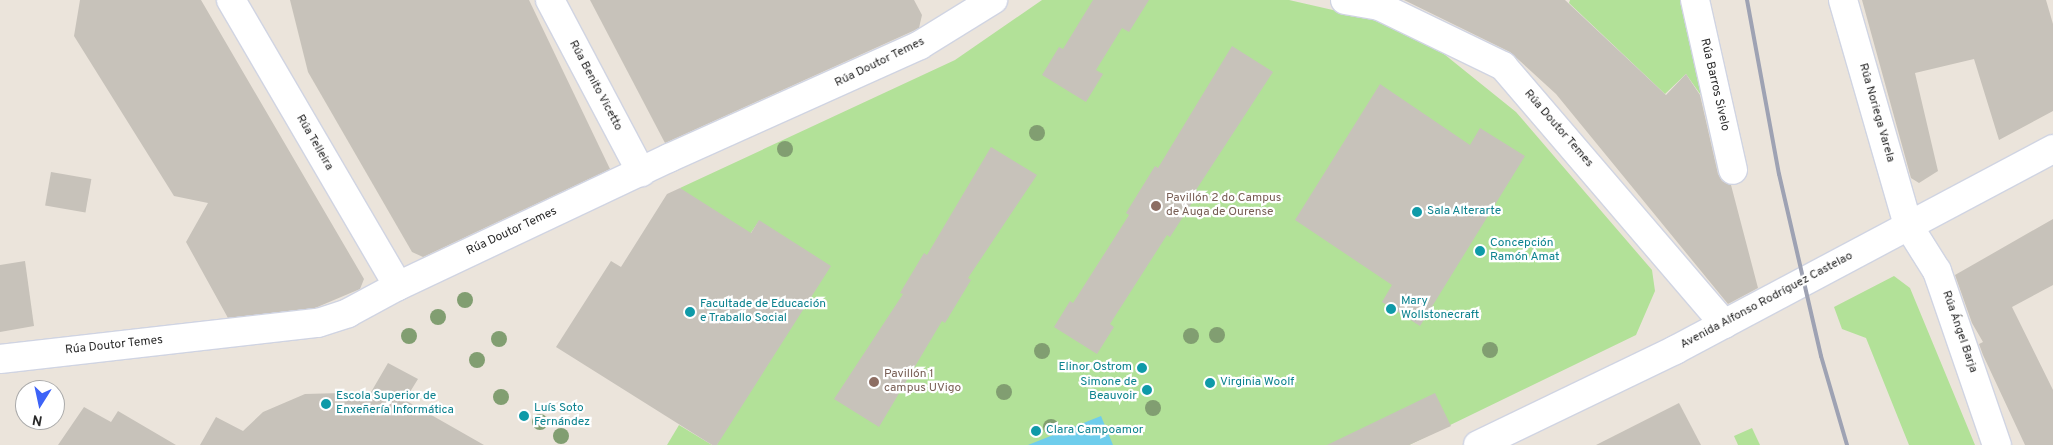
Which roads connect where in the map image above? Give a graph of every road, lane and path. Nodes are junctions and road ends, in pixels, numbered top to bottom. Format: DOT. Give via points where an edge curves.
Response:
graph roads {
  1 [pos="231,0"];
  2 [pos="550,0"];
  3 [pos="993,0"];
  4 [pos="1345,0"];
  5 [pos="1695,0"];
  6 [pos="1843,0"];
  7 [pos="954,9"];
  8 [pos="2053,149"];
  9 [pos="1734,170"];
  10 [pos="641,172"];
  11 [pos="1908,226"];
  12 [pos="398,286"];
  13 [pos="1724,324"];
  14 [pos="0,359"];
  15 [pos="1478,445"];
  16 [pos="1997,445"];
  1 -- 12 [label="street, Rúa Telleira"];
  2 -- 10 [label="street, Rúa Benito Vicetto"];
  3 -- 7 [label="street, Rúa Doutor Temes"];
  4 -- 13 [label="street, Rúa Doutor Temes" via="1379,6 1503,66"];
  5 -- 9 [label="street, Rúa Barros Sivelo"];
  6 -- 11 [label="street, Rúa Noriega Varela"];
  7 -- 10 [label="street, Rúa Doutor Temes" via="911,49"];
  8 -- 11 [label="street, Avenida Alfonso Rodríguez Castelao"];
  10 -- 12 [label="street, Rúa Doutor Temes"];
  11 -- 13 [label="street, Avenida Alfonso Rodríguez Castelao"];
  11 -- 16 [label="street, Rúa Ángel Barja" via="1938,271"];
  12 -- 14 [label="street, Rúa Doutor Temes" via="348,313 318,323"];
  13 -- 15 [label="street, Avenida Alfonso Rodríguez Castelao"];
}
